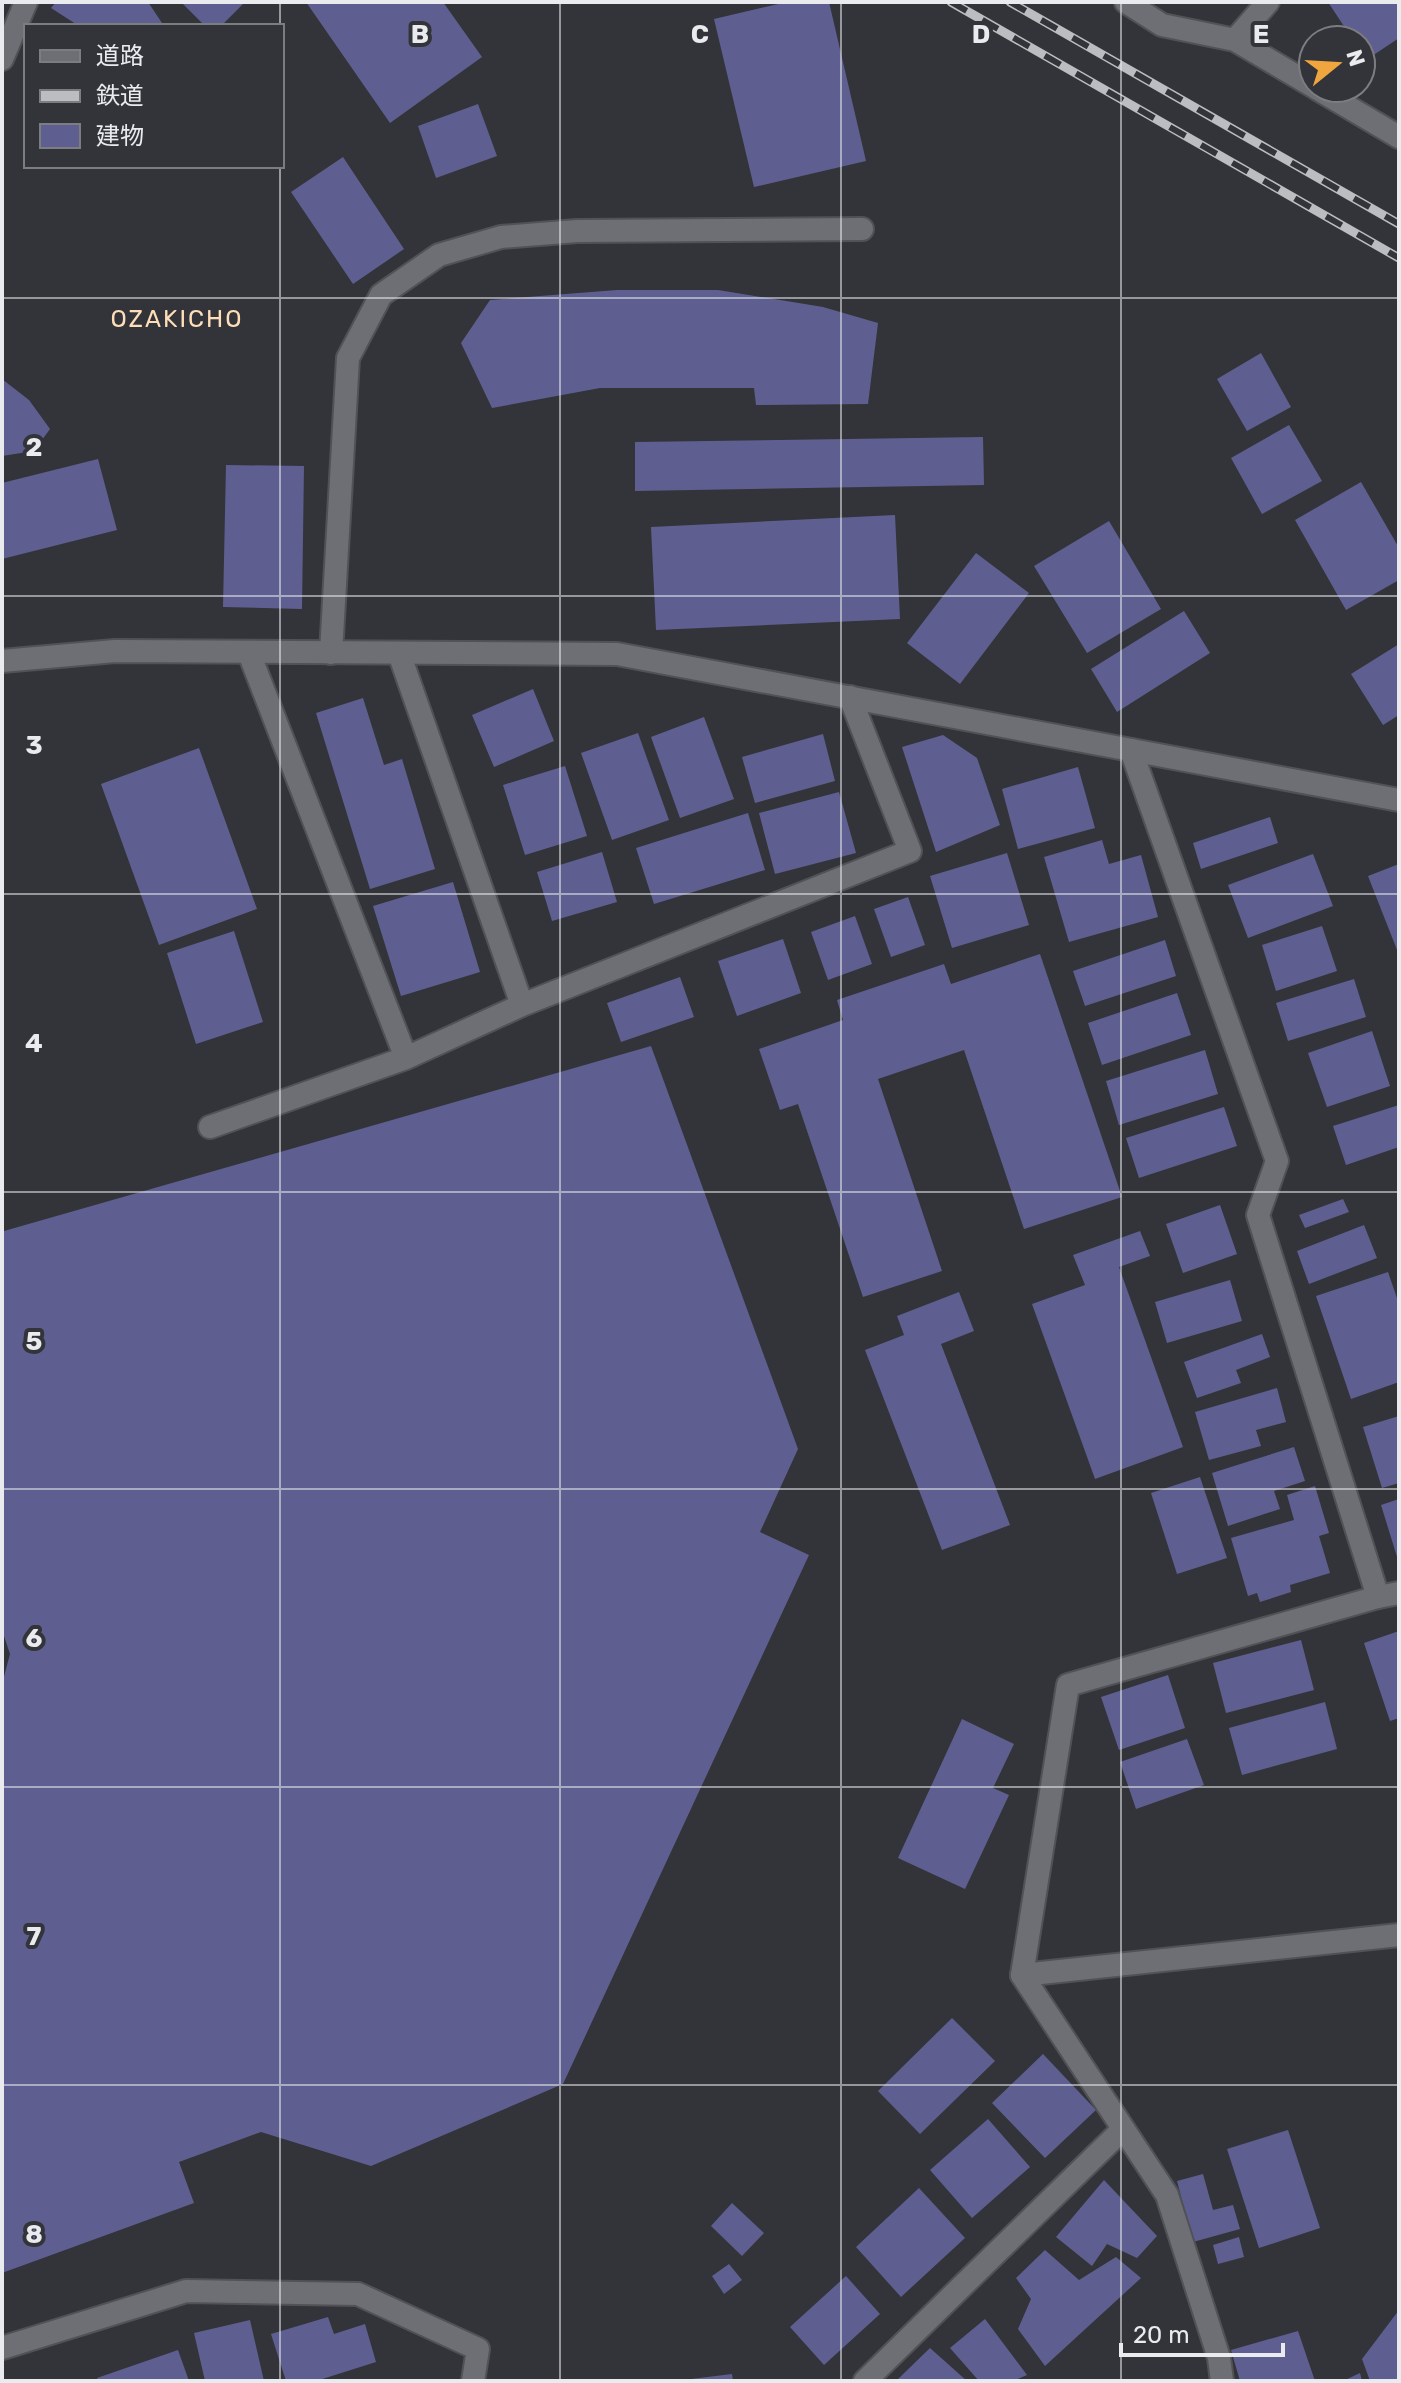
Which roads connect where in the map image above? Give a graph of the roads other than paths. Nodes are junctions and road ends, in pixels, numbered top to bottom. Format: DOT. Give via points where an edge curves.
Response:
graph roads {
  1 [pos="26,2"];
  2 [pos="1126,2"];
  3 [pos="1268,2"];
  4 [pos="1235,40"];
  5 [pos="2,59"];
  6 [pos="1297,77"];
  7 [pos="1343,104"];
  8 [pos="1399,137"];
  9 [pos="862,229"];
  10 [pos="249,653"];
  11 [pos="331,653"];
  12 [pos="399,653"];
  13 [pos="2,661"];
  14 [pos="850,697"];
  15 [pos="1131,750"];
  16 [pos="1399,800"];
  17 [pos="522,1005"];
  18 [pos="406,1058"];
  19 [pos="210,1127"];
  20 [pos="1388,1595"];
  21 [pos="1399,1935"];
  22 [pos="1022,1975"];
  23 [pos="1123,2129"];
  24 [pos="2,2348"];
  25 [pos="473,2381"];
  26 [pos="865,2381"];
  27 [pos="1222,2381"];
  1 -- 5 [label="street"];
  2 -- 4 [label="street" via="1162,25"];
  3 -- 4 [label="street"];
  4 -- 6 [label="street"];
  7 -- 8 [label="street"];
  9 -- 11 [label="street" via="577,231 501,237 439,255 381,295 348,358"];
  10 -- 11 [label="street"];
  10 -- 13 [label="street" via="115,651"];
  10 -- 18 [label="street"];
  11 -- 12 [label="street"];
  12 -- 14 [label="street" via="617,654"];
  12 -- 17 [label="street"];
  14 -- 15 [label="street"];
  14 -- 17 [label="street" via="910,851"];
  15 -- 16 [label="street"];
  15 -- 20 [label="street" via="1277,1161 1258,1215"];
  17 -- 18 [label="street"];
  18 -- 19 [label="street"];
  20 -- 22 [label="street" via="1068,1685"];
  21 -- 22 [label="street"];
  22 -- 23 [label="street"];
  23 -- 26 [label="street"];
  23 -- 27 [label="street" via="1167,2195"];
  24 -- 25 [label="street" via="186,2291 358,2294 478,2349"];
}
